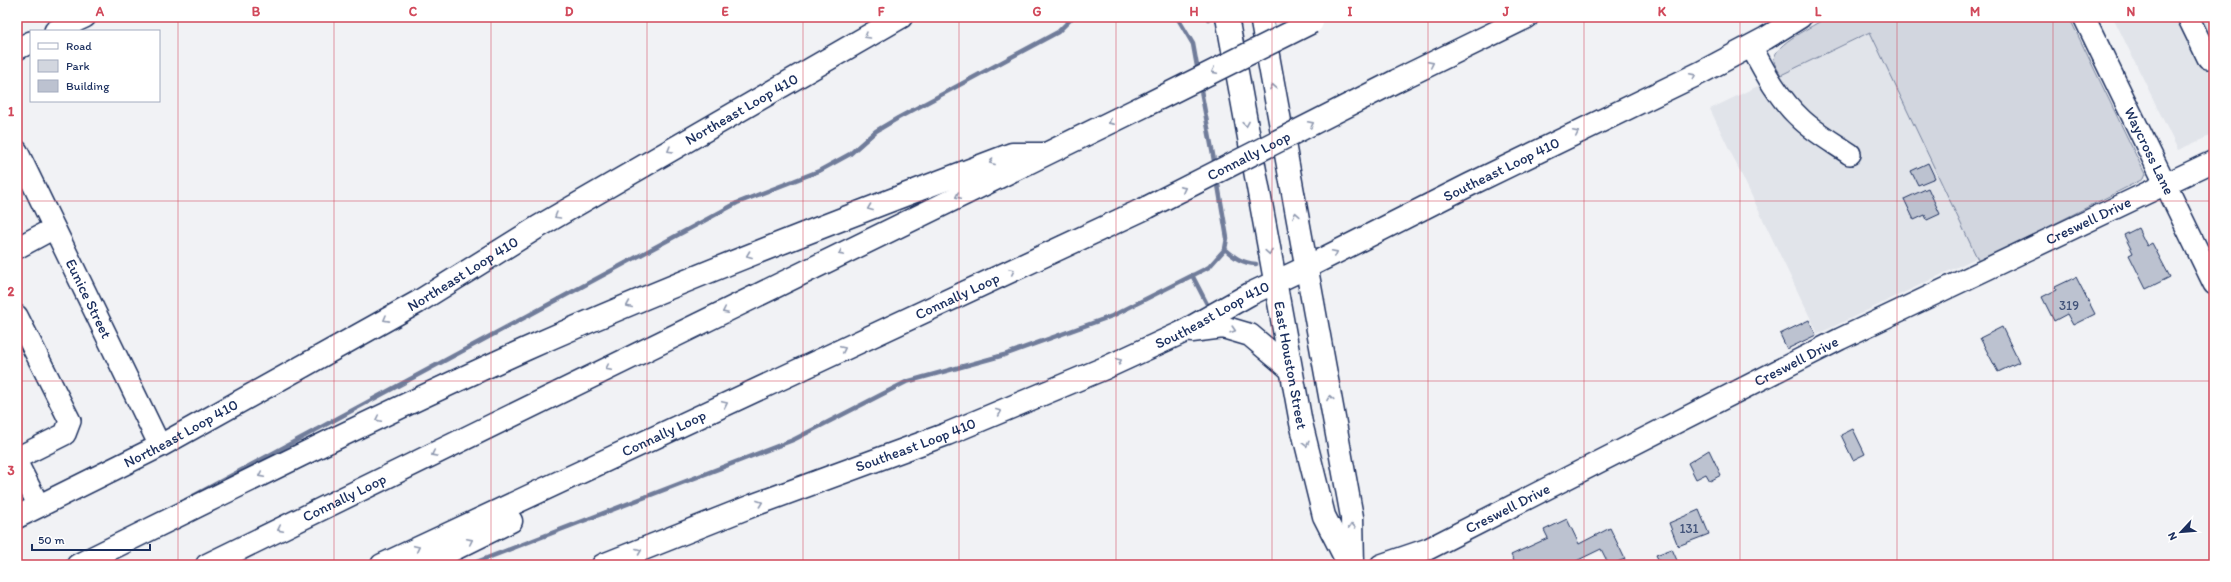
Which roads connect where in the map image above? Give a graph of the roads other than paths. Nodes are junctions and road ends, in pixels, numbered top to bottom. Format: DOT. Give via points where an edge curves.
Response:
graph roads {
  1 [pos="85,17"];
  2 [pos="901,17"];
  3 [pos="1227,17"];
  4 [pos="1261,17"];
  5 [pos="1527,17"];
  6 [pos="1800,17"];
  7 [pos="2084,17"];
  8 [pos="2188,17"];
  9 [pos="1317,20"];
  10 [pos="57,30"];
  11 [pos="30,42"];
  12 [pos="1751,46"];
  13 [pos="17,49"];
  14 [pos="2214,55"];
  15 [pos="17,151"];
  16 [pos="1043,154"];
  17 [pos="1850,154"];
  18 [pos="2214,161"];
  19 [pos="2166,185"];
  20 [pos="54,228"];
  21 [pos="17,248"];
  22 [pos="1305,268"];
  23 [pos="1274,282"];
  24 [pos="2214,284"];
  25 [pos="17,316"];
  26 [pos="1181,333"];
  27 [pos="1289,368"];
  28 [pos="160,446"];
  29 [pos="634,447"];
  30 [pos="17,458"];
  31 [pos="17,463"];
  32 [pos="39,506"];
  33 [pos="17,517"];
  34 [pos="78,565"];
  35 [pos="207,565"];
  36 [pos="382,565"];
  37 [pos="422,565"];
  38 [pos="603,565"];
  39 [pos="1349,565"];
  40 [pos="1353,565"];
  41 [pos="1381,565"];
  1 -- 10 [label="street"];
  2 -- 28 [label="main road, Northeast Loop 410, one-way" via="538,227 418,302"];
  3 -- 23 [label="main road, East Houston Street, one-way"];
  22 -- 4 [label="main road, one-way"];
  29 -- 5 [label="main road, Connally Loop, one-way, bridge" via="1148,207"];
  6 -- 12 [label="main road, Southeast Loop 410"];
  7 -- 19 [label="street, Waycross Lane"];
  8 -- 14 [label="street" via="2208,58"];
  9 -- 16 [label="main road, Connally Loop, one-way, bridge"];
  11 -- 13 [label="street"];
  12 -- 17 [label="street" via="1769,80 1787,104 1802,120"];
  22 -- 12 [label="main road, Southeast Loop 410, one-way"];
  15 -- 20 [label="street, Eunice Street"];
  16 -- 34 [label="main road, one-way" via="1012,154 739,259 526,349"];
  16 -- 35 [label="main road, Connally Loop, one-way"];
  18 -- 19 [label="street, Creswell Drive"];
  19 -- 24 [label="street, Waycross Lane"];
  19 -- 41 [label="street, Creswell Drive" via="1840,339 1428,549"];
  20 -- 21 [label="street"];
  20 -- 28 [label="street, Eunice Street"];
  22 -- 23 [label="main road, Southeast Loop 410"];
  40 -- 22 [label="main road, one-way" via="1352,517 1314,303"];
  23 -- 26 [label="main road, Southeast Loop 410"];
  23 -- 27 [label="main road, East Houston Street"];
  25 -- 30 [label="street" via="70,421 65,434"];
  26 -- 27 [label="main road, one-way" via="1223,327 1250,336"];
  38 -- 26 [label="main road, Southeast Loop 410, one-way" via="947,434 1105,368"];
  27 -- 39 [label="main road, East Houston Street, one-way" via="1324,516"];
  28 -- 32 [label="main road, Northeast Loop 410"];
  36 -- 29 [label="main road, Connally Loop, one-way"];
  37 -- 29 [label="main road, one-way" via="540,507"];
  31 -- 32 [label="street"];
  32 -- 33 [label="main road, Northeast Loop 410"];
}
